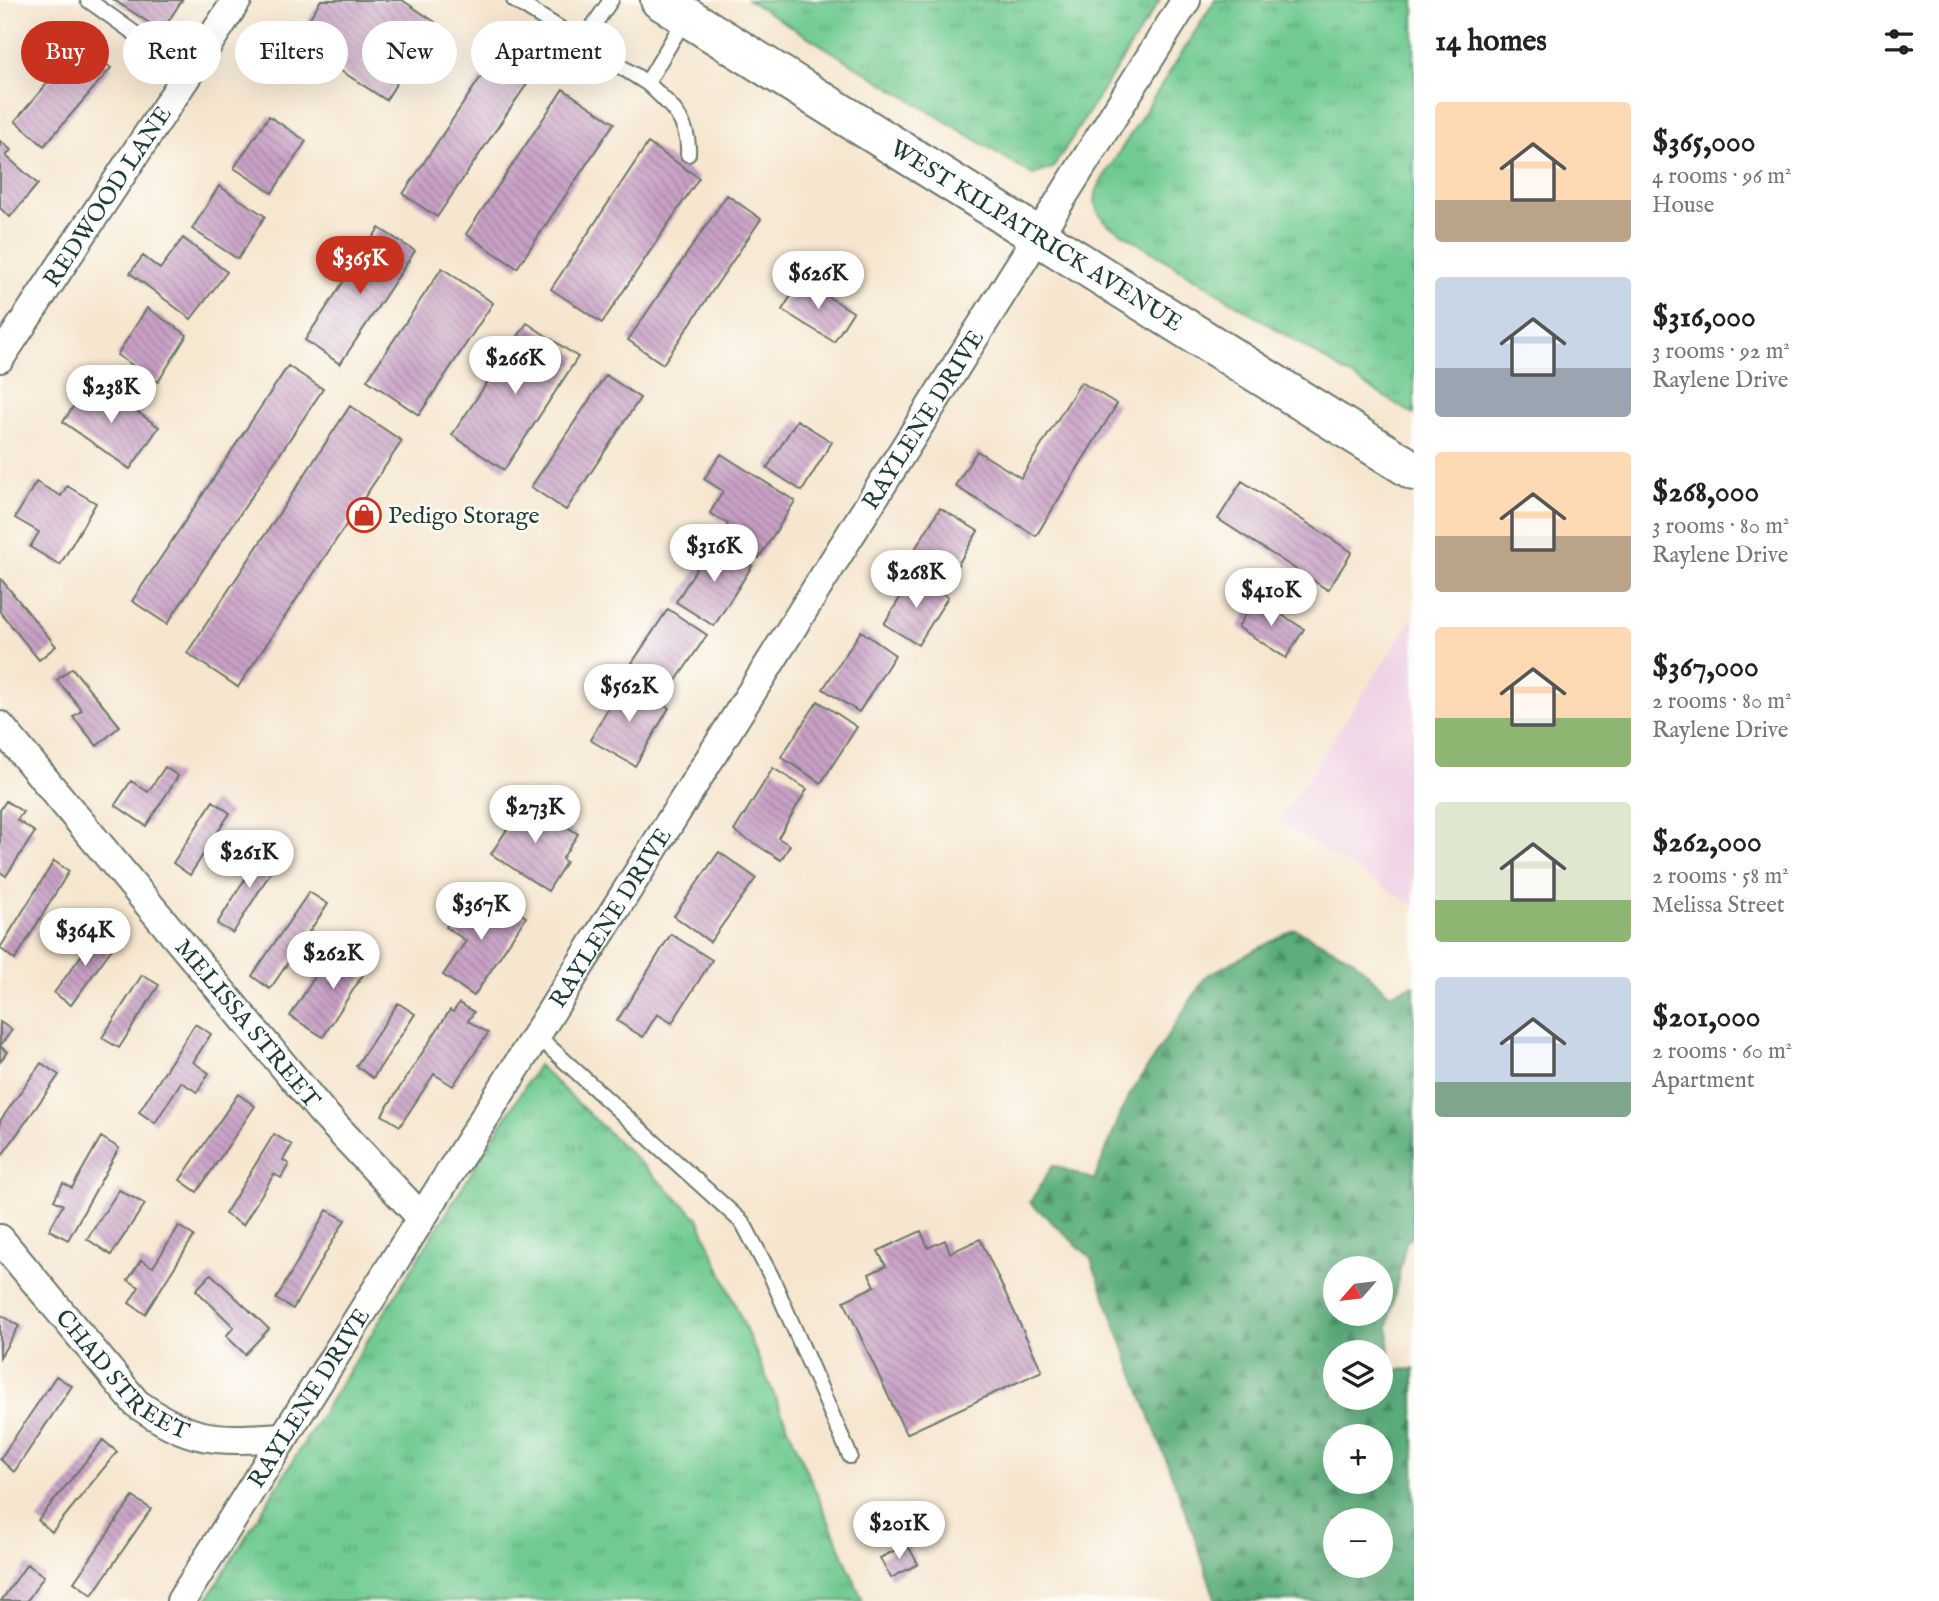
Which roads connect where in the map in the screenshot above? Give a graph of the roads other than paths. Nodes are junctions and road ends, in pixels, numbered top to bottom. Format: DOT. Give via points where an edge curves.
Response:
graph roads {
  1 [pos="88,0"];
  2 [pos="237,0"];
  3 [pos="514,0"];
  4 [pos="611,0"];
  5 [pos="1186,0"];
  6 [pos="673,8"];
  7 [pos="548,21"];
  8 [pos="596,21"];
  9 [pos="221,24"];
  10 [pos="123,25"];
  11 [pos="626,70"];
  12 [pos="647,83"];
  13 [pos="181,84"];
  14 [pos="688,154"];
  15 [pos="1038,234"];
  16 [pos="0,358"];
  17 [pos="1414,471"];
  18 [pos="0,726"];
  19 [pos="535,1034"];
  20 [pos="421,1216"];
  21 [pos="0,1239"];
  22 [pos="282,1437"];
  23 [pos="850,1456"];
  24 [pos="181,1601"];
  1 -- 10 [label="lane"];
  2 -- 9 [label="street, REDWOOD LANE"];
  3 -- 7 [label="lane"];
  4 -- 8 [label="lane"];
  5 -- 15 [label="street, RAYLENE DRIVE"];
  6 -- 12 [label="lane"];
  6 -- 15 [label="main road, WEST KILPATRICK AVENUE"];
  11 -- 12 [label="lane"];
  12 -- 14 [label="lane" via="682,118 689,138"];
  13 -- 16 [label="street, REDWOOD LANE"];
  15 -- 17 [label="main road, WEST KILPATRICK AVENUE"];
  15 -- 19 [label="street, RAYLENE DRIVE"];
  18 -- 20 [label="street, MELISSA STREET" via="322,1112"];
  19 -- 20 [label="street, RAYLENE DRIVE"];
  19 -- 23 [label="lane" via="743,1223"];
  20 -- 22 [label="street, RAYLENE DRIVE"];
  21 -- 22 [label="street, CHAD STREET" via="136,1404 189,1435 222,1440"];
  22 -- 24 [label="street, RAYLENE DRIVE"];
}
